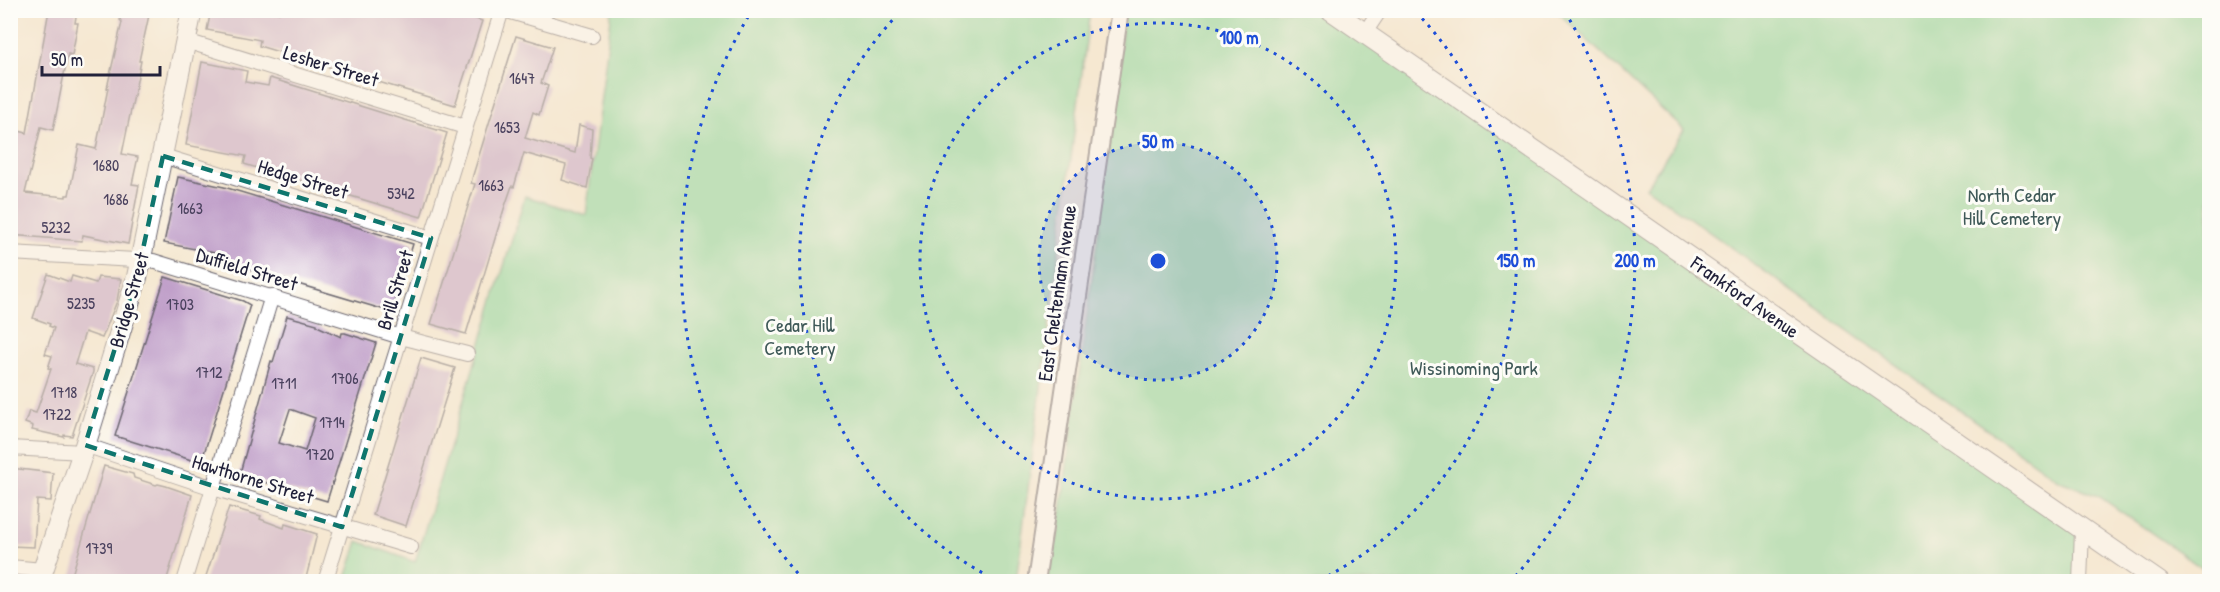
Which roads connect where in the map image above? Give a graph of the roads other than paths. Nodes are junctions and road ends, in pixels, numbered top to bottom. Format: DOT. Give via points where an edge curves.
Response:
graph roads {
  1 [pos="192,10"];
  2 [pos="503,10"];
  3 [pos="1120,10"];
  4 [pos="1331,10"];
  5 [pos="1380,10"];
  6 [pos="1365,34"];
  7 [pos="592,36"];
  8 [pos="186,41"];
  9 [pos="465,127"];
  10 [pos="163,156"];
  11 [pos="431,238"];
  12 [pos="10,253"];
  13 [pos="141,260"];
  14 [pos="272,297"];
  15 [pos="401,337"];
  16 [pos="467,354"];
  17 [pos="10,448"];
  18 [pos="84,449"];
  19 [pos="213,488"];
  20 [pos="342,527"];
  21 [pos="2082,530"];
  22 [pos="411,547"];
  23 [pos="10,567"];
  24 [pos="41,576"];
  25 [pos="184,582"];
  26 [pos="325,582"];
  27 [pos="1036,582"];
  28 [pos="2080,582"];
  29 [pos="2159,582"];
  1 -- 8 [label="main road, Bridge Street"];
  2 -- 7 [label="street"];
  2 -- 9 [label="street, Brill Street"];
  3 -- 27 [label="street, East Cheltenham Avenue"];
  4 -- 6 [label="main road, Frankford Avenue"];
  5 -- 6 [label="street"];
  6 -- 21 [label="main road, Frankford Avenue"];
  8 -- 9 [label="street, Lesher Street"];
  8 -- 10 [label="main road, Bridge Street"];
  9 -- 11 [label="street, Brill Street"];
  10 -- 11 [label="street, Hedge Street"];
  10 -- 13 [label="main road, Bridge Street"];
  11 -- 15 [label="street, Brill Street"];
  12 -- 13 [label="street, Duffield Street"];
  13 -- 14 [label="street, Duffield Street"];
  13 -- 18 [label="main road, Bridge Street"];
  14 -- 15 [label="street, Duffield Street"];
  14 -- 19 [label="street"];
  15 -- 16 [label="street, Duffield Street"];
  15 -- 20 [label="street, Brill Street"];
  17 -- 18 [label="street, Hawthorne Street"];
  18 -- 19 [label="street, Hawthorne Street"];
  18 -- 24 [label="main road, Bridge Street"];
  19 -- 20 [label="street, Hawthorne Street"];
  19 -- 25 [label="street"];
  20 -- 22 [label="street, Hawthorne Street"];
  20 -- 26 [label="street, Brill Street"];
  21 -- 28 [label="street"];
  21 -- 29 [label="main road, Frankford Avenue"];
  23 -- 24 [label="street"];
}
